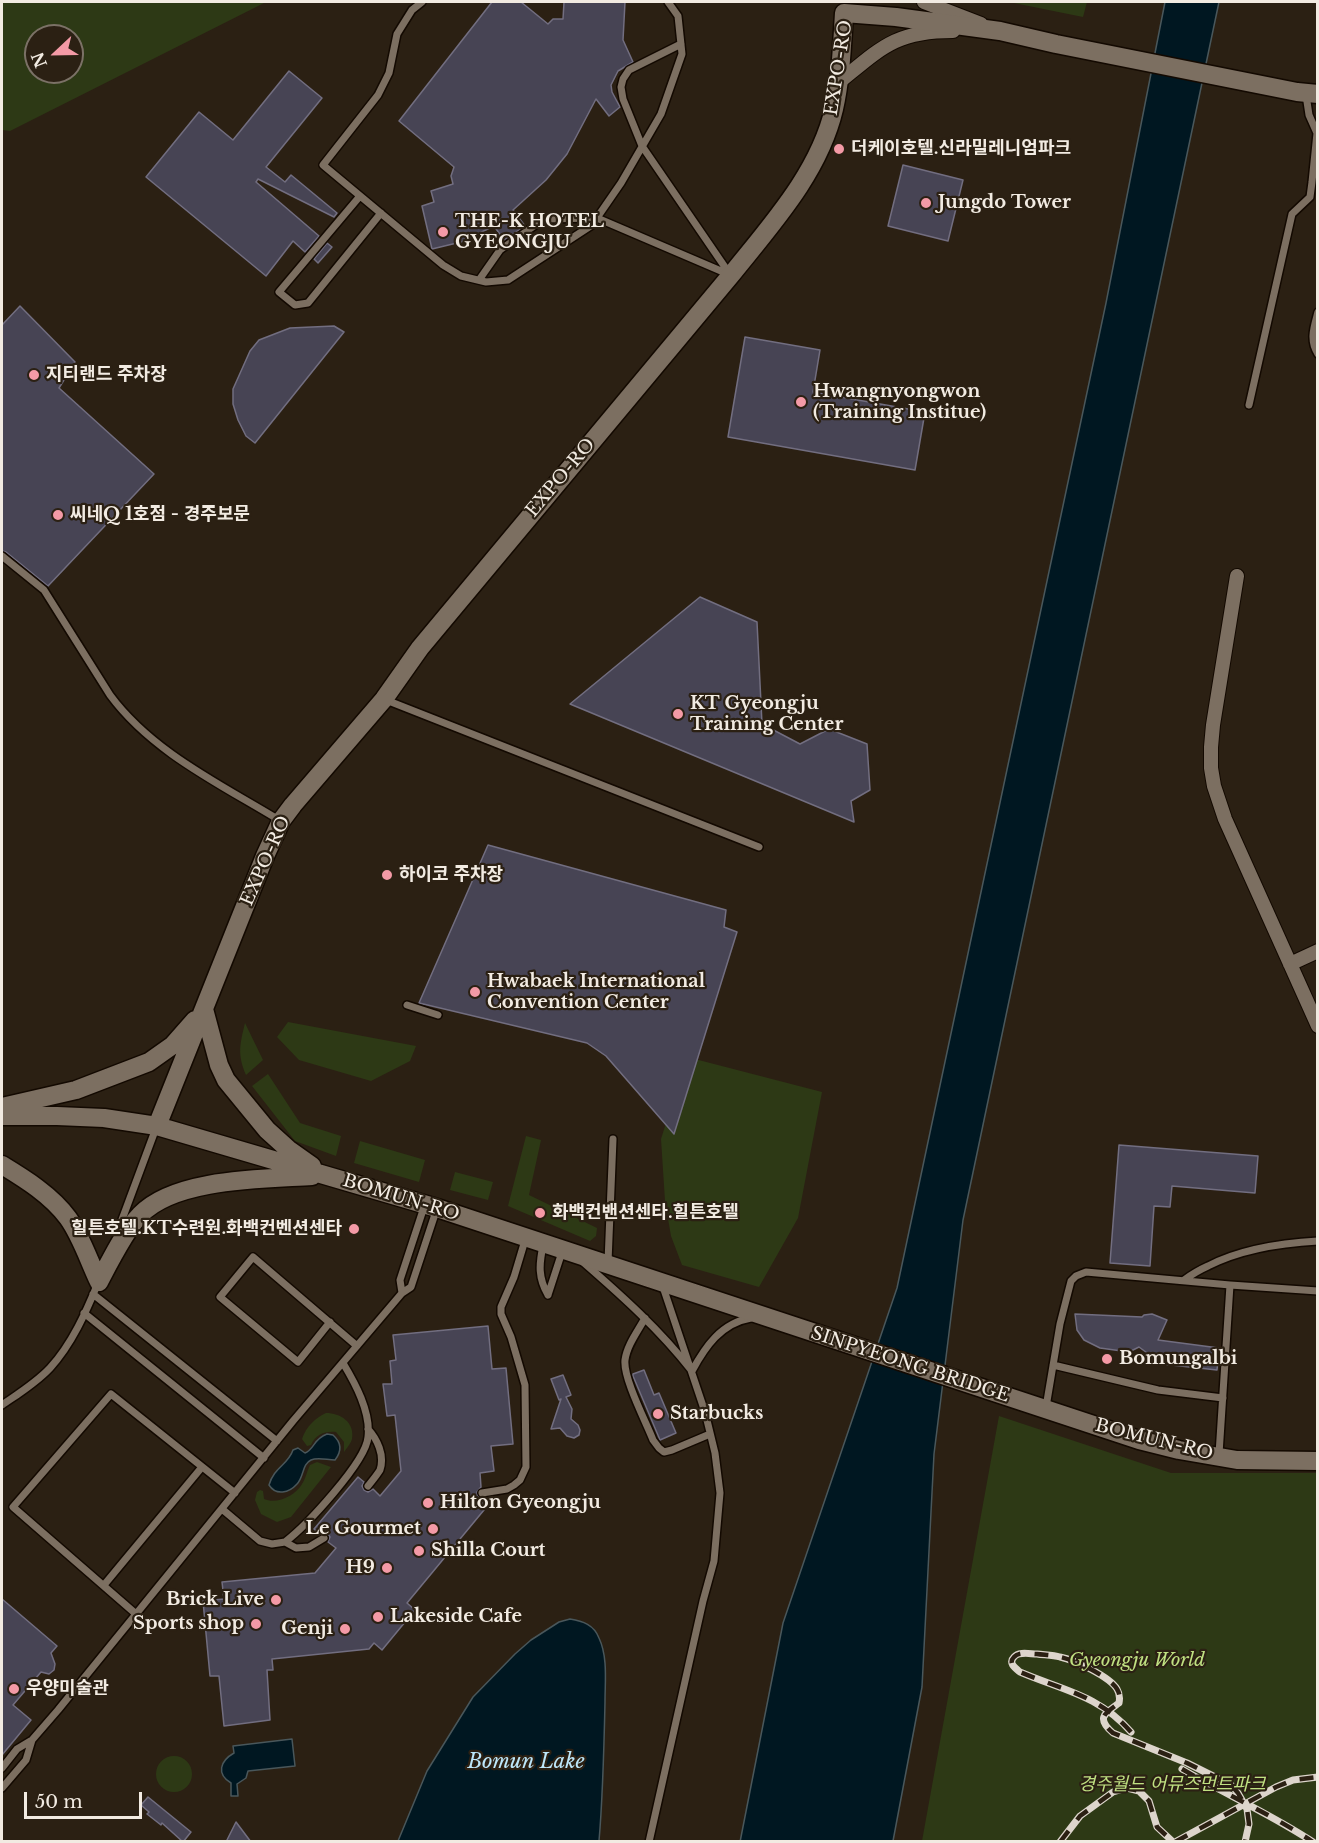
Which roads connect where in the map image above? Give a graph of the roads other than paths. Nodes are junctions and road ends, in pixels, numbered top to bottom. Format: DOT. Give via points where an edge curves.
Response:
graph roads {
  1 [pos="422,2"];
  2 [pos="668,2"];
  3 [pos="924,2"];
  4 [pos="844,7"];
  5 [pos="1000,31"];
  6 [pos="681,44"];
  7 [pos="838,82"];
  8 [pos="1307,93"];
  9 [pos="1317,133"];
  10 [pos="642,146"];
  11 [pos="360,196"];
  12 [pos="381,213"];
  13 [pos="597,218"];
  14 [pos="730,275"];
  15 [pos="479,280"];
  16 [pos="1317,312"];
  17 [pos="1317,354"];
  18 [pos="1249,405"];
  19 [pos="2,556"];
  20 [pos="1237,576"];
  21 [pos="384,699"];
  22 [pos="281,821"];
  23 [pos="759,847"];
  24 [pos="1317,951"];
  25 [pos="1290,964"];
  26 [pos="407,1005"];
  27 [pos="204,1010"];
  28 [pos="438,1015"];
  29 [pos="1317,1026"];
  30 [pos="2,1107"];
  31 [pos="2,1116"];
  32 [pos="157,1126"];
  33 [pos="613,1139"];
  34 [pos="2,1165"];
  35 [pos="326,1175"];
  36 [pos="431,1206"];
  37 [pos="526,1238"];
  38 [pos="1317,1241"];
  39 [pos="544,1243"];
  40 [pos="568,1251"];
  41 [pos="608,1265"];
  42 [pos="1183,1281"];
  43 [pos="661,1282"];
  44 [pos="1230,1285"];
  45 [pos="96,1288"];
  46 [pos="1317,1291"];
  47 [pos="402,1293"];
  48 [pos="84,1313"];
  49 [pos="762,1316"];
  50 [pos="645,1318"];
  51 [pos="330,1322"];
  52 [pos="790,1325"];
  53 [pos="357,1346"];
  54 [pos="343,1363"];
  55 [pos="1053,1365"];
  56 [pos="692,1371"];
  57 [pos="1223,1398"];
  58 [pos="2,1405"];
  59 [pos="1038,1407"];
  60 [pos="368,1429"];
  61 [pos="710,1434"];
  62 [pos="277,1441"];
  63 [pos="1219,1457"];
  64 [pos="264,1458"];
  65 [pos="1317,1461"];
  66 [pos="202,1467"];
  67 [pos="368,1486"];
  68 [pos="235,1493"];
  69 [pos="482,1493"];
  70 [pos="222,1509"];
  71 [pos="324,1538"];
  72 [pos="285,1542"];
  73 [pos="104,1585"];
  74 [pos="136,1614"];
  75 [pos="32,1740"];
  76 [pos="2,1768"];
  77 [pos="2,1788"];
  78 [pos="649,1842"];
  1 -- 11 [label="lane" via="397,34 389,73 378,95 323,165"];
  2 -- 6 [label="lane" via="678,16"];
  3 -- 5 [label="street"];
  4 -- 5 [label="main road, EXPO-RO"];
  4 -- 7 [label="main road, EXPO-RO"];
  5 -- 7 [label="street" via="929,31 899,39 878,50"];
  5 -- 8 [label="main road, EXPO-RO"];
  6 -- 10 [label="lane" via="661,114"];
  6 -- 10 [label="lane" via="629,70 623,79 623,99"];
  7 -- 14 [label="main road, EXPO-RO" via="824,142 808,173"];
  8 -- 9 [label="lane" via="1309,116"];
  9 -- 18 [label="lane" via="1310,197 1292,214"];
  10 -- 13 [label="lane"];
  10 -- 14 [label="lane"];
  11 -- 12 [label="lane"];
  11 -- 12 [label="lane" via="279,292 295,305 308,303"];
  12 -- 15 [label="lane" via="443,265 461,276"];
  13 -- 14 [label="lane"];
  13 -- 15 [label="lane" via="508,280"];
  13 -- 15 [label="lane" via="544,219 500,250"];
  14 -- 21 [label="main road, EXPO-RO" via="427,639"];
  16 -- 17 [label="lane" via="1312,336"];
  19 -- 22 [label="lane" via="44,590 110,695 139,728 165,750"];
  20 -- 25 [label="street" via="1213,725 1211,768 1217,800"];
  21 -- 22 [label="main road, EXPO-RO"];
  21 -- 23 [label="lane"];
  22 -- 27 [label="main road, EXPO-RO"];
  24 -- 25 [label="street"];
  25 -- 29 [label="street"];
  26 -- 28 [label="lane"];
  27 -- 30 [label="main road" via="173,1045 149,1062 76,1090"];
  27 -- 32 [label="main road, EXPO-RO"];
  27 -- 35 [label="main road" via="226,1080 267,1130"];
  31 -- 32 [label="main road, BOMUN-RO" via="104,1118"];
  32 -- 35 [label="main road, BOMUN-RO"];
  32 -- 45 [label="lane"];
  33 -- 41 [label="lane"];
  34 -- 45 [label="main road" via="45,1194 69,1220"];
  35 -- 36 [label="main road, BOMUN-RO"];
  35 -- 45 [label="main road" via="206,1185 162,1200 139,1215"];
  36 -- 37 [label="main road, BOMUN-RO"];
  36 -- 47 [label="lane" via="400,1280"];
  36 -- 47 [label="lane" via="411,1287"];
  37 -- 39 [label="main road, BOMUN-RO"];
  37 -- 69 [label="lane" via="501,1307 525,1385 526,1467 514,1485"];
  38 -- 42 [label="lane" via="1286,1243 1239,1254"];
  39 -- 40 [label="main road, BOMUN-RO"];
  39 -- 40 [label="lane" via="539,1264 548,1295"];
  40 -- 41 [label="main road, BOMUN-RO"];
  40 -- 50 [label="lane"];
  41 -- 43 [label="main road, BOMUN-RO"];
  42 -- 44 [label="lane"];
  42 -- 55 [label="lane" via="1086,1272 1076,1276 1069,1287"];
  43 -- 49 [label="main road, BOMUN-RO"];
  43 -- 56 [label="lane"];
  44 -- 46 [label="lane"];
  44 -- 57 [label="lane"];
  45 -- 48 [label="lane"];
  45 -- 62 [label="lane"];
  47 -- 53 [label="lane"];
  48 -- 58 [label="lane" via="49,1369"];
  48 -- 64 [label="lane"];
  49 -- 52 [label="main road, BOMUN-RO"];
  49 -- 56 [label="lane" via="733,1324 712,1340"];
  50 -- 56 [label="lane"];
  50 -- 61 [label="lane" via="628,1350 625,1365 654,1440 664,1452"];
  51 -- 51 [label="lane" via="253,1257 220,1297 298,1362"];
  51 -- 53 [label="lane"];
  52 -- 59 [label="main road, SINPYEONG BRIDGE"];
  53 -- 54 [label="lane"];
  54 -- 60 [label="lane" via="359,1390"];
  54 -- 62 [label="lane"];
  55 -- 57 [label="lane" via="1158,1390"];
  55 -- 59 [label="lane"];
  56 -- 61 [label="lane"];
  57 -- 63 [label="lane"];
  59 -- 63 [label="main road, BOMUN-RO" via="1138,1440"];
  60 -- 67 [label="lane" via="376,1438 381,1461 380,1470"];
  60 -- 72 [label="lane" via="369,1438 361,1457 301,1529"];
  61 -- 78 [label="lane" via="720,1493 714,1561"];
  62 -- 64 [label="lane"];
  63 -- 65 [label="main road, BOMUN-RO"];
  64 -- 68 [label="lane"];
  66 -- 68 [label="lane"];
  66 -- 73 [label="lane"];
  66 -- 73 [label="lane" via="111,1394 13,1507"];
  68 -- 70 [label="lane"];
  70 -- 72 [label="lane" via="260,1541"];
  70 -- 74 [label="lane"];
  71 -- 72 [label="lane" via="309,1547 296,1548"];
  73 -- 74 [label="lane"];
  74 -- 75 [label="lane"];
  75 -- 76 [label="lane" via="17,1749"];
  75 -- 77 [label="lane" via="26,1760"];
}
